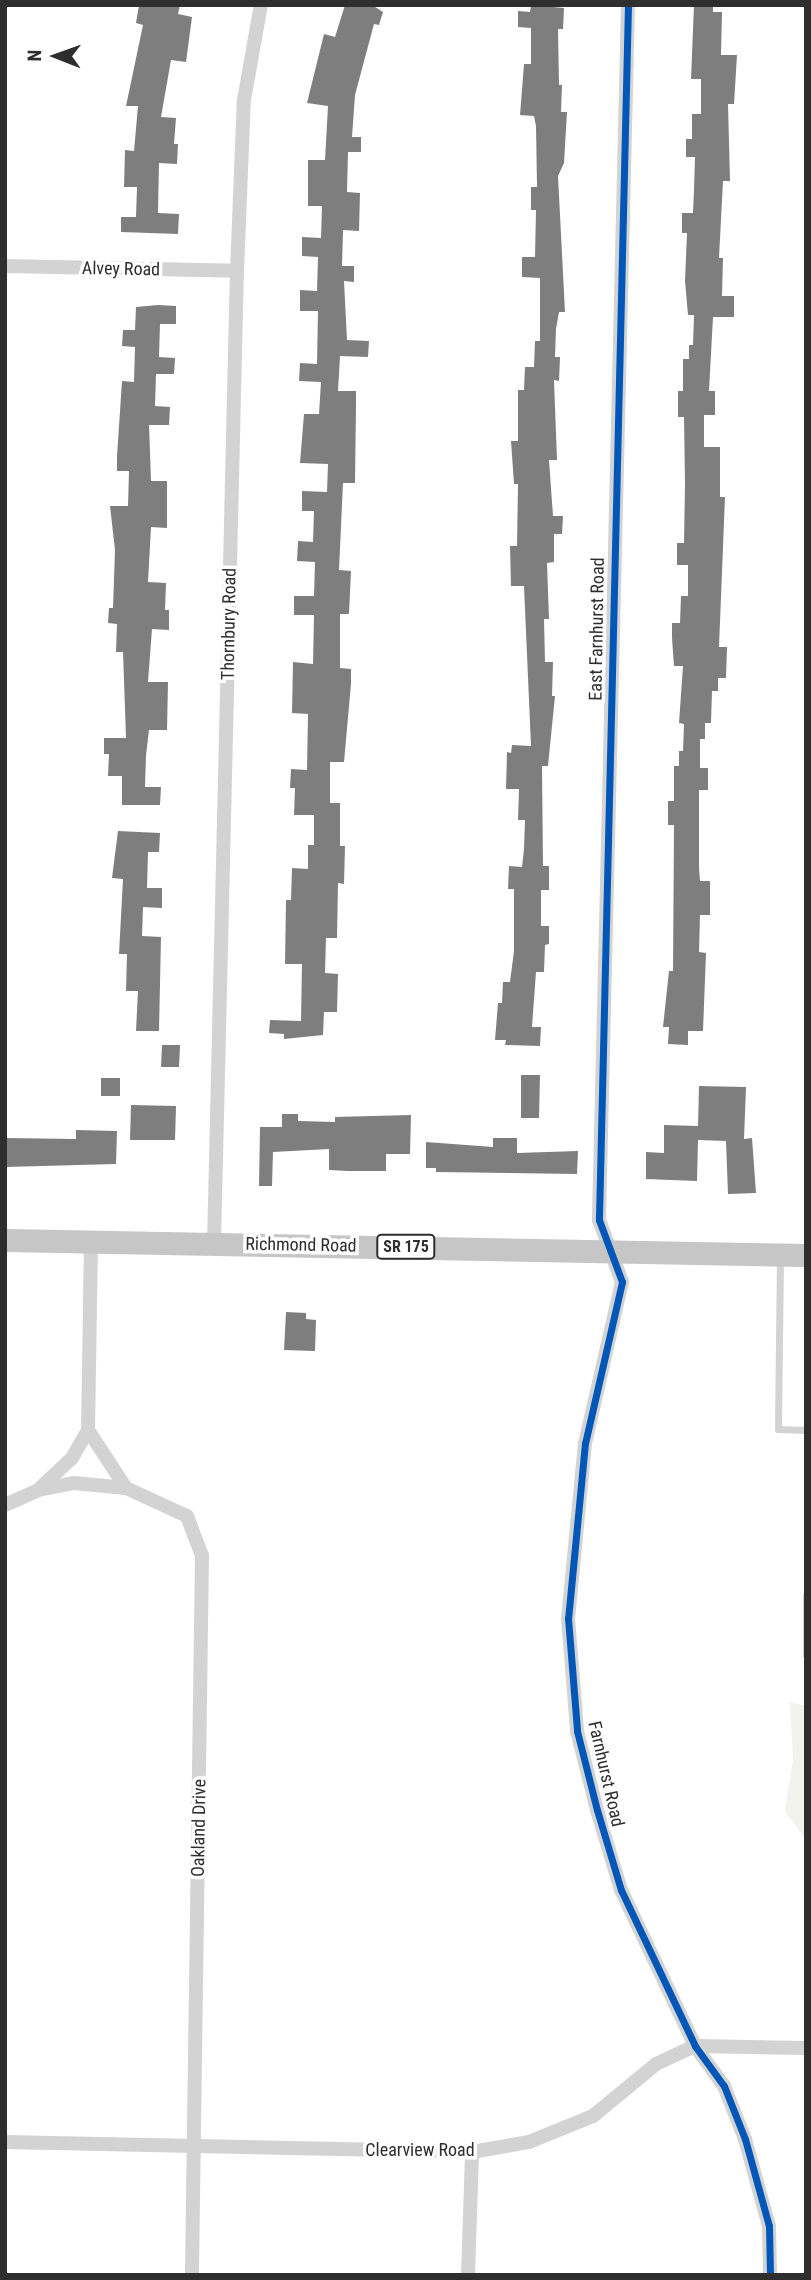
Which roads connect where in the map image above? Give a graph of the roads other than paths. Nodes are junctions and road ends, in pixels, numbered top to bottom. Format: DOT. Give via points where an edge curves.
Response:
graph roads {
  1 [pos="261,5"];
  2 [pos="628,5"];
  3 [pos="5,266"];
  4 [pos="237,271"];
  5 [pos="5,1240"];
  6 [pos="91,1241"];
  7 [pos="214,1244"];
  8 [pos="612,1252"];
  9 [pos="780,1254"];
  10 [pos="806,1255"];
  11 [pos="89,1430"];
  12 [pos="806,1430"];
  13 [pos="126,1488"];
  14 [pos="38,1490"];
  15 [pos="5,1505"];
  16 [pos="806,1595"];
  17 [pos="806,1655"];
  18 [pos="695,2046"];
  19 [pos="806,2048"];
  20 [pos="5,2142"];
  21 [pos="195,2145"];
  22 [pos="472,2152"];
  23 [pos="192,2275"];
  24 [pos="468,2275"];
  25 [pos="771,2275"];
  1 -- 4 [label="street, Thornbury Road" via="244,100"];
  2 -- 8 [label="street, East Farnhurst Road" via="599,1220"];
  3 -- 4 [label="street, Alvey Road"];
  4 -- 7 [label="street, Thornbury Road"];
  5 -- 6 [label="main road, Richmond Road / SR 175"];
  6 -- 7 [label="main road, Richmond Road / SR 175"];
  6 -- 11 [label="street"];
  7 -- 8 [label="main road, Richmond Road / SR 175"];
  8 -- 9 [label="main road, Richmond Road / SR 175"];
  8 -- 18 [label="street, Farnhurst Road" via="622,1282 585,1443 574,1518 568,1618 578,1731 621,1890"];
  9 -- 10 [label="main road, Richmond Road / SR 175"];
  9 -- 12 [label="lane" via="778,1429"];
  11 -- 13 [label="street"];
  11 -- 14 [label="street" via="72,1458"];
  13 -- 14 [label="street, Oakland Drive" via="62,1485"];
  13 -- 21 [label="street, Oakland Drive" via="187,1516 202,1556"];
  14 -- 15 [label="street"];
  16 -- 17 [label="lane"];
  18 -- 19 [label="street, Clearview Road"];
  18 -- 22 [label="street, Clearview Road" via="656,2064 593,2116 529,2142"];
  18 -- 25 [label="street, Farnhurst Road" via="724,2086 745,2140 769,2226"];
  20 -- 21 [label="street, Clearview Road"];
  21 -- 22 [label="street, Clearview Road"];
  21 -- 23 [label="street, Oakland Drive"];
  22 -- 24 [label="street"];
}
